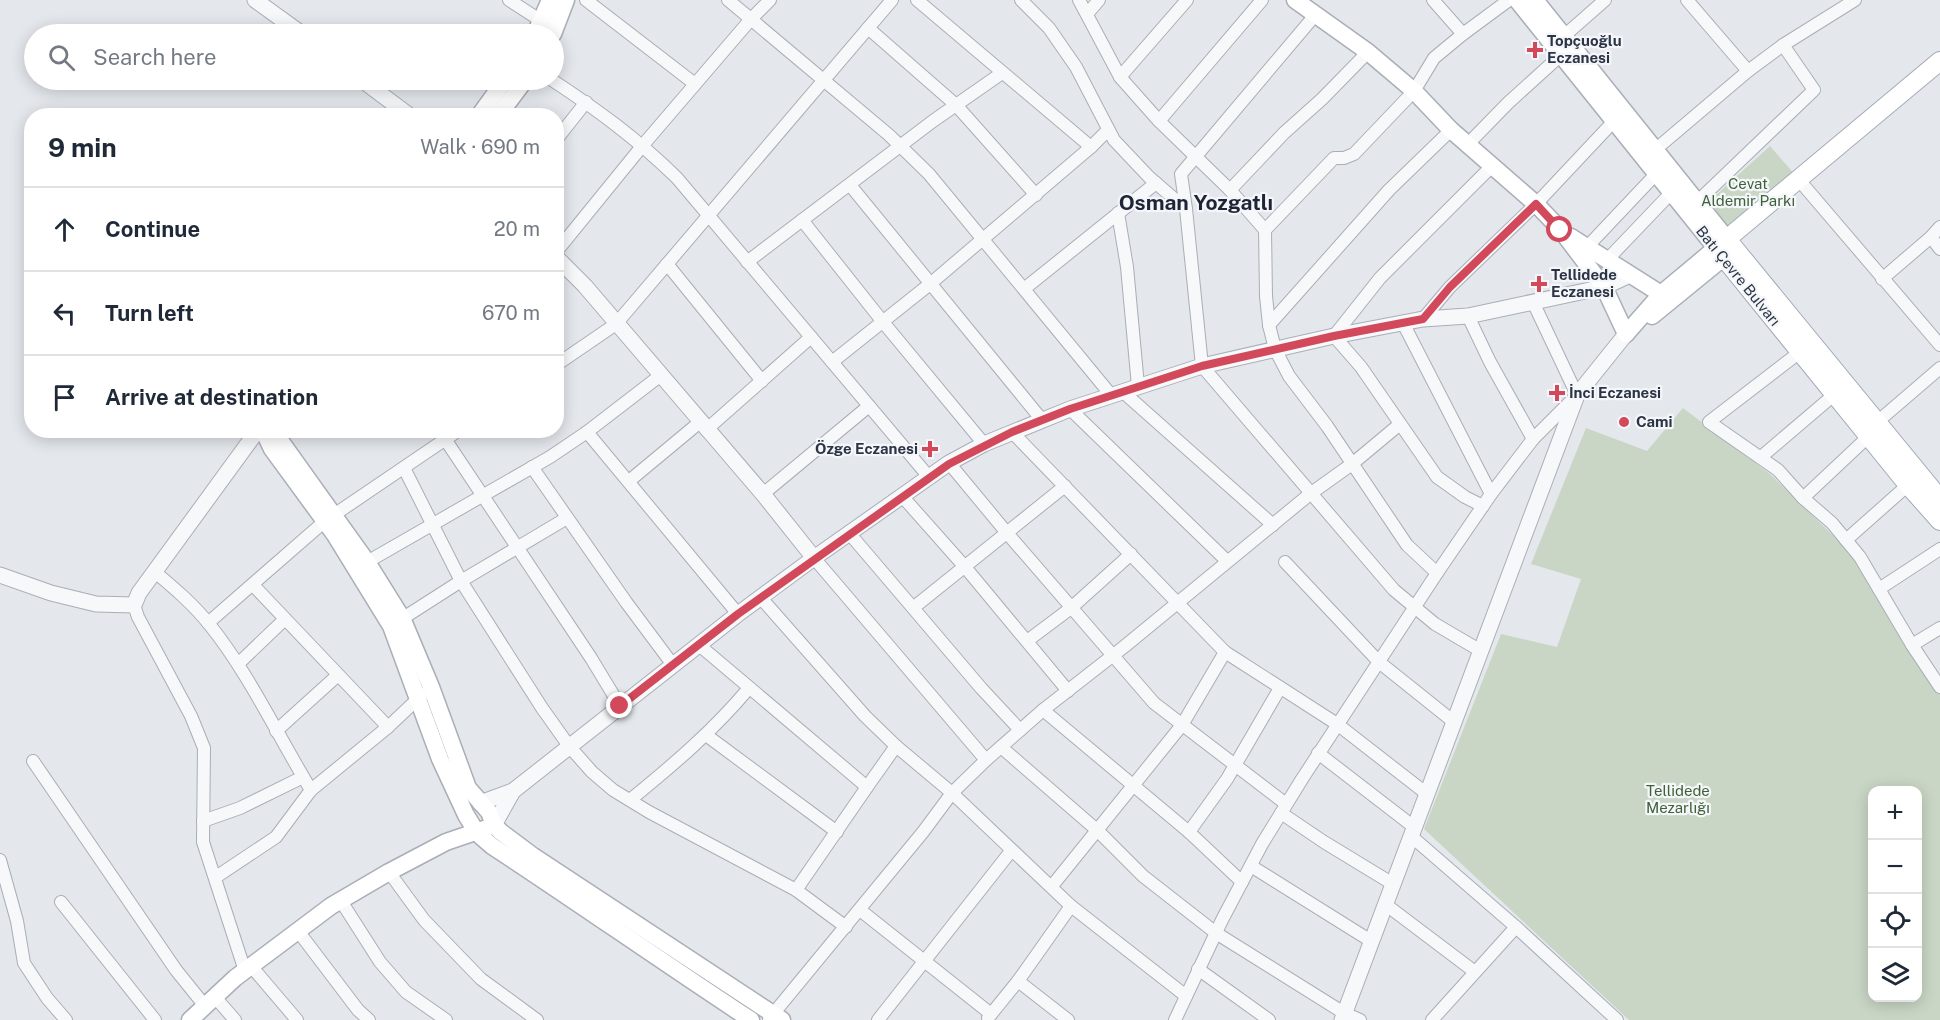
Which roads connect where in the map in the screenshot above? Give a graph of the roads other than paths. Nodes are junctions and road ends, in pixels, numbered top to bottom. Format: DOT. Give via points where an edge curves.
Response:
graph roads {
  1 [pos="255,0"];
  2 [pos="509,0"];
  3 [pos="550,0"];
  4 [pos="566,0"];
  5 [pos="586,0"];
  6 [pos="728,0"];
  7 [pos="770,0"];
  8 [pos="892,0"];
  9 [pos="917,0"];
  10 [pos="1021,0"];
  11 [pos="1079,0"];
  12 [pos="1099,0"];
  13 [pos="1186,0"];
  14 [pos="1262,0"];
  15 [pos="1295,0"];
  16 [pos="1433,0"];
  17 [pos="1509,0"];
  18 [pos="1517,0"];
  19 [pos="1535,0"];
  20 [pos="1605,0"];
  21 [pos="1687,0"];
  22 [pos="1855,0"];
  23 [pos="1087,14"];
  24 [pos="1316,14"];
  25 [pos="751,19"];
  26 [pos="288,24"];
  27 [pos="539,24"];
  28 [pos="547,24"];
  29 [pos="550,24"];
  30 [pos="868,28"];
  31 [pos="1462,34"];
  32 [pos="1564,36"];
  33 [pos="1783,45"];
  34 [pos="1368,52"];
  35 [pos="1562,54"];
  36 [pos="1940,62"];
  37 [pos="1748,71"];
  38 [pos="1002,73"];
  39 [pos="1120,77"];
  40 [pos="1940,77"];
  41 [pos="824,81"];
  42 [pos="695,84"];
  43 [pos="564,88"];
  44 [pos="376,90"];
  45 [pos="498,90"];
  46 [pos="518,90"];
  47 [pos="1414,91"];
  48 [pos="586,102"];
  49 [pos="956,105"];
  50 [pos="400,108"];
  51 [pos="484,108"];
  52 [pos="504,108"];
  53 [pos="1159,121"];
  54 [pos="1614,121"];
  55 [pos="564,130"];
  56 [pos="1108,130"];
  57 [pos="1451,130"];
  58 [pos="643,144"];
  59 [pos="1468,144"];
  60 [pos="901,146"];
  61 [pos="1091,147"];
  62 [pos="1656,149"];
  63 [pos="1195,156"];
  64 [pos="1492,165"];
  65 [pos="1656,174"];
  66 [pos="1156,183"];
  67 [pos="1802,184"];
  68 [pos="850,185"];
  69 [pos="1230,190"];
  70 [pos="1671,192"];
  71 [pos="1036,195"];
  72 [pos="1698,201"];
  73 [pos="1536,204"];
  74 [pos="1186,209"];
  75 [pos="1118,213"];
  76 [pos="708,216"];
  77 [pos="802,220"];
  78 [pos="1940,227"];
  79 [pos="1265,230"];
  80 [pos="1560,230"];
  81 [pos="1931,237"];
  82 [pos="982,238"];
  83 [pos="564,242"];
  84 [pos="1587,247"];
  85 [pos="1725,248"];
  86 [pos="1940,249"];
  87 [pos="1607,260"];
  88 [pos="747,262"];
  89 [pos="667,264"];
  90 [pos="564,265"];
  91 [pos="1630,275"];
  92 [pos="1882,279"];
  93 [pos="930,284"];
  94 [pos="1604,287"];
  95 [pos="1024,289"];
  96 [pos="1666,298"];
  97 [pos="1533,302"];
  98 [pos="1468,316"];
  99 [pos="1423,319"];
  100 [pos="883,322"];
  101 [pos="1403,323"];
  102 [pos="616,324"];
  103 [pos="1269,325"];
  104 [pos="1626,334"];
  105 [pos="1334,336"];
  106 [pos="811,337"];
  107 [pos="1940,345"];
  108 [pos="1275,349"];
  109 [pos="1800,352"];
  110 [pos="564,360"];
  111 [pos="832,362"];
  112 [pos="1202,366"];
  113 [pos="1940,368"];
  114 [pos="661,375"];
  115 [pos="762,381"];
  116 [pos="1138,386"];
  117 [pos="1116,393"];
  118 [pos="1835,394"];
  119 [pos="1577,395"];
  120 [pos="869,406"];
  121 [pos="1070,409"];
  122 [pos="1042,420"];
  123 [pos="1400,424"];
  124 [pos="703,426"];
  125 [pos="1872,429"];
  126 [pos="587,432"];
  127 [pos="1012,432"];
  128 [pos="252,438"];
  129 [pos="266,438"];
  130 [pos="280,438"];
  131 [pos="439,438"];
  132 [pos="444,438"];
  133 [pos="1533,439"];
  134 [pos="984,444"];
  135 [pos="1761,458"];
  136 [pos="949,464"];
  137 [pos="1352,464"];
  138 [pos="532,467"];
  139 [pos="404,468"];
  140 [pos="929,477"];
  141 [pos="629,481"];
  142 [pos="1908,485"];
  143 [pos="1065,486"];
  144 [pos="1938,493"];
  145 [pos="763,494"];
  146 [pos="1310,494"];
  147 [pos="1491,494"];
  148 [pos="483,496"];
  149 [pos="902,496"];
  150 [pos="1803,498"];
  151 [pos="1483,506"];
  152 [pos="329,518"];
  153 [pos="567,518"];
  154 [pos="1940,521"];
  155 [pos="1273,525"];
  156 [pos="433,526"];
  157 [pos="849,533"];
  158 [pos="1007,533"];
  159 [pos="1846,540"];
  160 [pos="516,548"];
  161 [pos="1940,549"];
  162 [pos="1131,554"];
  163 [pos="814,558"];
  164 [pos="1227,561"];
  165 [pos="367,562"];
  166 [pos="1285,562"];
  167 [pos="965,567"];
  168 [pos="155,572"];
  169 [pos="1437,573"];
  170 [pos="0,574"];
  171 [pos="460,581"];
  172 [pos="253,585"];
  173 [pos="1879,589"];
  174 [pos="761,598"];
  175 [pos="1176,604"];
  176 [pos="134,605"];
  177 [pos="913,608"];
  178 [pos="1071,608"];
  179 [pos="1415,608"];
  180 [pos="738,614"];
  181 [pos="285,619"];
  182 [pos="397,622"];
  183 [pos="208,623"];
  184 [pos="1940,628"];
  185 [pos="1027,641"];
  186 [pos="699,645"];
  187 [pos="1912,645"];
  188 [pos="1481,651"];
  189 [pos="1225,652"];
  190 [pos="1113,656"];
  191 [pos="1379,662"];
  192 [pos="238,664"];
  193 [pos="673,665"];
  194 [pos="338,675"];
  195 [pos="1940,687"];
  196 [pos="750,688"];
  197 [pos="1280,688"];
  198 [pos="1068,691"];
  199 [pos="425,692"];
  200 [pos="620,706"];
  201 [pos="1043,710"];
  202 [pos="1454,722"];
  203 [pos="1182,724"];
  204 [pos="1337,724"];
  205 [pos="388,727"];
  206 [pos="1020,730"];
  207 [pos="276,731"];
  208 [pos="706,735"];
  209 [pos="569,746"];
  210 [pos="896,746"];
  211 [pos="1001,747"];
  212 [pos="1318,753"];
  213 [pos="986,760"];
  214 [pos="33,761"];
  215 [pos="1236,764"];
  216 [pos="303,777"];
  217 [pos="867,787"];
  218 [pos="1134,787"];
  219 [pos="311,790"];
  220 [pos="513,791"];
  221 [pos="952,793"];
  222 [pos="1427,794"];
  223 [pos="630,800"];
  224 [pos="480,803"];
  225 [pos="1284,809"];
  226 [pos="466,815"];
  227 [pos="203,821"];
  228 [pos="494,825"];
  229 [pos="1098,831"];
  230 [pos="837,832"];
  231 [pos="1188,832"];
  232 [pos="1413,832"];
  233 [pos="477,833"];
  234 [pos="446,842"];
  235 [pos="1011,851"];
  236 [pos="0,860"];
  237 [pos="1251,866"];
  238 [pos="389,872"];
  239 [pos="216,878"];
  240 [pos="1242,882"];
  241 [pos="1393,884"];
  242 [pos="1052,886"];
  243 [pos="796,890"];
  244 [pos="341,901"];
  245 [pos="61,902"];
  246 [pos="1385,904"];
  247 [pos="1071,906"];
  248 [pos="860,910"];
  249 [pos="846,927"];
  250 [pos="1516,927"];
  251 [pos="298,931"];
  252 [pos="1216,933"];
  253 [pos="1371,941"];
  254 [pos="924,961"];
  255 [pos="248,969"];
  256 [pos="1198,969"];
  257 [pos="1475,972"];
  258 [pos="1018,981"];
  259 [pos="1186,996"];
  260 [pos="210,1002"];
  261 [pos="988,1017"];
  262 [pos="1343,1017"];
  263 [pos="774,1018"];
  264 [pos="66,1020"];
  265 [pos="155,1020"];
  266 [pos="190,1020"];
  267 [pos="235,1020"];
  268 [pos="297,1020"];
  269 [pos="369,1020"];
  270 [pos="446,1020"];
  271 [pos="537,1020"];
  272 [pos="751,1020"];
  273 [pos="878,1020"];
  274 [pos="1068,1020"];
  275 [pos="1175,1020"];
  276 [pos="1269,1020"];
  277 [pos="1360,1020"];
  278 [pos="1432,1020"];
  279 [pos="1617,1020"];
  1 -- 26 [label="street"];
  2 -- 27 [label="street"];
  3 -- 28 [label="main road"];
  4 -- 29 [label="main road"];
  5 -- 42 [label="street"];
  6 -- 25 [label="street"];
  7 -- 25 [label="street"];
  8 -- 30 [label="street"];
  9 -- 38 [label="street"];
  10 -- 56 [label="street" via="1049,28 1076,67"];
  11 -- 23 [label="street"];
  12 -- 23 [label="street"];
  13 -- 39 [label="street"];
  14 -- 53 [label="street"];
  15 -- 24 [label="main road"];
  16 -- 31 [label="street"];
  17 -- 31 [label="street"];
  18 -- 35 [label="main road, Batı Çevre Bulvarı"];
  19 -- 32 [label="main road, Batı Çevre Bulvarı"];
  20 -- 32 [label="street"];
  21 -- 37 [label="street"];
  22 -- 33 [label="street"];
  23 -- 39 [label="street"];
  24 -- 34 [label="main road"];
  24 -- 63 [label="street"];
  25 -- 41 [label="street"];
  25 -- 42 [label="street"];
  30 -- 41 [label="street"];
  30 -- 49 [label="street"];
  31 -- 47 [label="street" via="1434,58"];
  32 -- 35 [label="street"];
  32 -- 62 [label="main road, Batı Çevre Bulvarı"];
  33 -- 37 [label="street"];
  33 -- 72 [label="street" via="1814,90"];
  34 -- 47 [label="main road"];
  34 -- 69 [label="street"];
  35 -- 54 [label="main road, Batı Çevre Bulvarı"];
  35 -- 59 [label="street"];
  36 -- 67 [label="main road"];
  37 -- 62 [label="street"];
  38 -- 49 [label="street"];
  38 -- 61 [label="street"];
  39 -- 53 [label="street"];
  40 -- 67 [label="main road"];
  41 -- 60 [label="street"];
  41 -- 76 [label="street"];
  42 -- 58 [label="street"];
  43 -- 48 [label="street"];
  44 -- 50 [label="street"];
  45 -- 51 [label="main road"];
  46 -- 52 [label="main road"];
  47 -- 57 [label="main road"];
  47 -- 79 [label="street" via="1354,153 1334,158 1320,171"];
  48 -- 55 [label="street"];
  48 -- 58 [label="street"];
  49 -- 60 [label="street"];
  49 -- 71 [label="street"];
  53 -- 63 [label="street"];
  54 -- 65 [label="main road, Batı Çevre Bulvarı"];
  54 -- 73 [label="street"];
  56 -- 61 [label="street"];
  56 -- 66 [label="street"];
  57 -- 59 [label="main road"];
  57 -- 103 [label="street" via="1389,190"];
  58 -- 76 [label="street"];
  58 -- 83 [label="street"];
  59 -- 64 [label="main road"];
  60 -- 68 [label="street"];
  60 -- 82 [label="street"];
  61 -- 71 [label="street"];
  62 -- 72 [label="main road, Batı Çevre Bulvarı"];
  63 -- 69 [label="street"];
  63 -- 74 [label="street" via="1181,174"];
  64 -- 73 [label="main road"];
  64 -- 105 [label="street" via="1380,278"];
  65 -- 70 [label="main road, Batı Çevre Bulvarı"];
  65 -- 84 [label="street"];
  66 -- 74 [label="street"];
  66 -- 75 [label="street"];
  67 -- 85 [label="main road"];
  67 -- 92 [label="street"];
  68 -- 77 [label="street"];
  68 -- 93 [label="street"];
  69 -- 79 [label="street"];
  70 -- 85 [label="main road, Batı Çevre Bulvarı"];
  70 -- 87 [label="street"];
  71 -- 82 [label="street"];
  72 -- 85 [label="main road, Batı Çevre Bulvarı"];
  73 -- 80 [label="main road"];
  73 -- 99 [label="street" via="1450,287"];
  74 -- 112 [label="street"];
  75 -- 95 [label="street"];
  75 -- 116 [label="street"];
  76 -- 88 [label="street"];
  76 -- 89 [label="street"];
  77 -- 88 [label="street"];
  77 -- 100 [label="street"];
  78 -- 81 [label="street"];
  79 -- 103 [label="street"];
  80 -- 84 [label="main road"];
  80 -- 94 [label="main road"];
  81 -- 86 [label="street"];
  81 -- 92 [label="street"];
  82 -- 93 [label="street"];
  82 -- 95 [label="street"];
  84 -- 87 [label="main road"];
  85 -- 96 [label="main road"];
  85 -- 109 [label="main road, Batı Çevre Bulvarı"];
  85 -- 125 [label="main road, Batı Çevre Bulvarı"];
  87 -- 91 [label="main road"];
  88 -- 106 [label="street"];
  89 -- 102 [label="street"];
  89 -- 115 [label="street"];
  90 -- 102 [label="street"];
  91 -- 94 [label="street"];
  91 -- 96 [label="main road"];
  92 -- 107 [label="street"];
  93 -- 100 [label="street"];
  93 -- 122 [label="street"];
  94 -- 97 [label="street"];
  94 -- 104 [label="main road"];
  95 -- 117 [label="street"];
  96 -- 104 [label="main road"];
  97 -- 98 [label="street"];
  97 -- 119 [label="street"];
  98 -- 99 [label="street"];
  98 -- 133 [label="street"];
  99 -- 101 [label="street"];
  100 -- 111 [label="street"];
  100 -- 134 [label="street"];
  101 -- 105 [label="street"];
  101 -- 147 [label="street"];
  102 -- 110 [label="street"];
  102 -- 114 [label="street"];
  103 -- 108 [label="street"];
  104 -- 119 [label="street"];
  105 -- 108 [label="street"];
  105 -- 123 [label="street"];
  106 -- 111 [label="street"];
  106 -- 115 [label="street"];
  108 -- 112 [label="street"];
  108 -- 137 [label="street"];
  109 -- 118 [label="main road, Batı Çevre Bulvarı"];
  109 -- 135 [label="street" via="1709,423"];
  111 -- 120 [label="street"];
  112 -- 116 [label="street"];
  112 -- 146 [label="street"];
  113 -- 125 [label="street"];
  114 -- 124 [label="street"];
  114 -- 126 [label="street"];
  115 -- 124 [label="street"];
  116 -- 117 [label="street"];
  117 -- 121 [label="street"];
  117 -- 155 [label="street"];
  118 -- 125 [label="main road, Batı Çevre Bulvarı"];
  118 -- 135 [label="street"];
  119 -- 133 [label="street"];
  119 -- 188 [label="street"];
  120 -- 140 [label="street"];
  120 -- 145 [label="street"];
  121 -- 122 [label="street"];
  121 -- 164 [label="street"];
  122 -- 127 [label="street"];
  123 -- 137 [label="street"];
  123 -- 151 [label="street" via="1437,477"];
  124 -- 141 [label="street"];
  124 -- 145 [label="street"];
  125 -- 142 [label="main road, Batı Çevre Bulvarı"];
  125 -- 144 [label="main road, Batı Çevre Bulvarı"];
  125 -- 150 [label="street"];
  126 -- 138 [label="street"];
  126 -- 141 [label="street"];
  127 -- 134 [label="street"];
  127 -- 143 [label="street"];
  128 -- 168 [label="street"];
  129 -- 152 [label="main road"];
  130 -- 152 [label="main road"];
  131 -- 139 [label="street"];
  132 -- 148 [label="street"];
  133 -- 147 [label="street"];
  134 -- 136 [label="street"];
  135 -- 150 [label="street" via="1778,470"];
  136 -- 140 [label="street"];
  136 -- 158 [label="street"];
  137 -- 146 [label="street"];
  137 -- 169 [label="street" via="1407,545"];
  138 -- 148 [label="street"];
  138 -- 153 [label="street"];
  139 -- 152 [label="street"];
  139 -- 156 [label="street"];
  140 -- 149 [label="street"];
  141 -- 180 [label="street"];
  142 -- 154 [label="main road, Batı Çevre Bulvarı"];
  142 -- 159 [label="street"];
  143 -- 158 [label="street"];
  143 -- 162 [label="street"];
  145 -- 163 [label="street"];
  146 -- 155 [label="street"];
  146 -- 179 [label="street" via="1394,590"];
  147 -- 151 [label="street"];
  148 -- 156 [label="street"];
  148 -- 160 [label="street"];
  149 -- 157 [label="street"];
  149 -- 167 [label="street"];
  150 -- 159 [label="street"];
  151 -- 169 [label="street"];
  152 -- 165 [label="main road"];
  152 -- 172 [label="street"];
  152 -- 182 [label="main road" via="355,566"];
  153 -- 160 [label="street"];
  153 -- 193 [label="street"];
  155 -- 164 [label="street"];
  156 -- 165 [label="street"];
  156 -- 171 [label="street"];
  157 -- 163 [label="street"];
  157 -- 177 [label="street"];
  158 -- 167 [label="street"];
  158 -- 178 [label="street"];
  159 -- 173 [label="street"];
  160 -- 171 [label="street"];
  160 -- 200 [label="street"];
  161 -- 173 [label="street"];
  162 -- 175 [label="street"];
  162 -- 178 [label="street"];
  163 -- 174 [label="street"];
  163 -- 213 [label="street"];
  164 -- 175 [label="street"];
  165 -- 182 [label="main road"];
  166 -- 191 [label="street"];
  167 -- 177 [label="street"];
  167 -- 185 [label="street"];
  168 -- 176 [label="street"];
  168 -- 183 [label="street"];
  169 -- 179 [label="street"];
  170 -- 176 [label="street" via="96,604"];
  171 -- 182 [label="street"];
  171 -- 209 [label="street"];
  172 -- 181 [label="street"];
  172 -- 183 [label="street"];
  173 -- 187 [label="street"];
  174 -- 180 [label="street"];
  174 -- 210 [label="street"];
  175 -- 189 [label="street"];
  175 -- 190 [label="street"];
  176 -- 227 [label="street" via="204,748"];
  177 -- 206 [label="street"];
  178 -- 185 [label="street"];
  178 -- 190 [label="street"];
  179 -- 188 [label="street"];
  179 -- 191 [label="street"];
  180 -- 186 [label="street"];
  181 -- 192 [label="street"];
  181 -- 194 [label="street"];
  182 -- 199 [label="main road"];
  183 -- 192 [label="street"];
  184 -- 187 [label="street"];
  185 -- 198 [label="street"];
  186 -- 193 [label="street"];
  186 -- 196 [label="street"];
  187 -- 195 [label="street"];
  188 -- 202 [label="street"];
  189 -- 197 [label="street"];
  189 -- 203 [label="street"];
  190 -- 198 [label="street"];
  190 -- 203 [label="street" via="1154,703"];
  191 -- 202 [label="street"];
  191 -- 204 [label="street"];
  192 -- 207 [label="street"];
  193 -- 200 [label="street"];
  194 -- 205 [label="street"];
  194 -- 207 [label="street"];
  196 -- 208 [label="street"];
  196 -- 217 [label="street"];
  197 -- 204 [label="street"];
  197 -- 215 [label="street"];
  198 -- 201 [label="street"];
  199 -- 205 [label="street"];
  199 -- 224 [label="main road" via="468,788"];
  199 -- 226 [label="main road" via="440,759"];
  200 -- 209 [label="street"];
  201 -- 206 [label="street"];
  201 -- 218 [label="street"];
  202 -- 222 [label="street"];
  203 -- 215 [label="street"];
  203 -- 218 [label="street"];
  204 -- 212 [label="street"];
  204 -- 222 [label="street"];
  205 -- 219 [label="street"];
  206 -- 211 [label="street"];
  207 -- 216 [label="street"];
  208 -- 223 [label="street"];
  208 -- 230 [label="street"];
  209 -- 220 [label="street"];
  209 -- 223 [label="street" via="606,785"];
  210 -- 217 [label="street"];
  210 -- 221 [label="street"];
  211 -- 213 [label="street"];
  211 -- 229 [label="street"];
  212 -- 225 [label="street"];
  212 -- 232 [label="street"];
  213 -- 221 [label="street"];
  214 -- 260 [label="street" via="176,970"];
  215 -- 225 [label="street"];
  215 -- 231 [label="street"];
  216 -- 219 [label="street"];
  216 -- 227 [label="street" via="240,808"];
  217 -- 230 [label="street"];
  218 -- 229 [label="street"];
  218 -- 231 [label="street"];
  219 -- 239 [label="street" via="276,837"];
  220 -- 224 [label="street"];
  220 -- 228 [label="street"];
  221 -- 235 [label="street"];
  221 -- 248 [label="street"];
  222 -- 232 [label="street"];
  223 -- 243 [label="street"];
  224 -- 226 [label="main road"];
  224 -- 228 [label="main road"];
  225 -- 237 [label="street"];
  225 -- 241 [label="street" via="1323,842"];
  226 -- 233 [label="main road"];
  226 -- 234 [label="main road"];
  227 -- 239 [label="street" via="203,842"];
  228 -- 233 [label="main road"];
  228 -- 263 [label="main road" via="533,856"];
  229 -- 242 [label="street"];
  229 -- 252 [label="street" via="1143,876"];
  230 -- 243 [label="street"];
  231 -- 240 [label="street"];
  232 -- 241 [label="street"];
  232 -- 250 [label="street"];
  233 -- 234 [label="main road"];
  233 -- 272 [label="main road"];
  234 -- 238 [label="main road"];
  235 -- 242 [label="street"];
  235 -- 254 [label="street"];
  236 -- 264 [label="street" via="24,963"];
  237 -- 240 [label="street"];
  237 -- 253 [label="street"];
  238 -- 244 [label="main road"];
  238 -- 271 [label="street" via="424,920 481,979"];
  239 -- 255 [label="street"];
  240 -- 252 [label="street"];
  241 -- 246 [label="street"];
  242 -- 247 [label="street"];
  243 -- 249 [label="street"];
  244 -- 251 [label="main road"];
  244 -- 270 [label="street" via="380,962 406,992"];
  245 -- 265 [label="street"];
  246 -- 253 [label="street"];
  246 -- 257 [label="street"];
  247 -- 258 [label="street"];
  247 -- 259 [label="street"];
  248 -- 249 [label="street"];
  248 -- 254 [label="street"];
  249 -- 263 [label="street"];
  250 -- 257 [label="street"];
  250 -- 279 [label="street"];
  251 -- 255 [label="main road"];
  251 -- 269 [label="street"];
  252 -- 256 [label="street"];
  252 -- 262 [label="street"];
  253 -- 262 [label="street"];
  254 -- 261 [label="street"];
  254 -- 273 [label="street"];
  255 -- 260 [label="main road"];
  255 -- 268 [label="street"];
  256 -- 259 [label="street"];
  256 -- 276 [label="street"];
  257 -- 278 [label="street"];
  258 -- 261 [label="street"];
  258 -- 274 [label="street"];
  259 -- 275 [label="street"];
  260 -- 266 [label="main road"];
  260 -- 267 [label="street"];
  262 -- 277 [label="street"];
}
